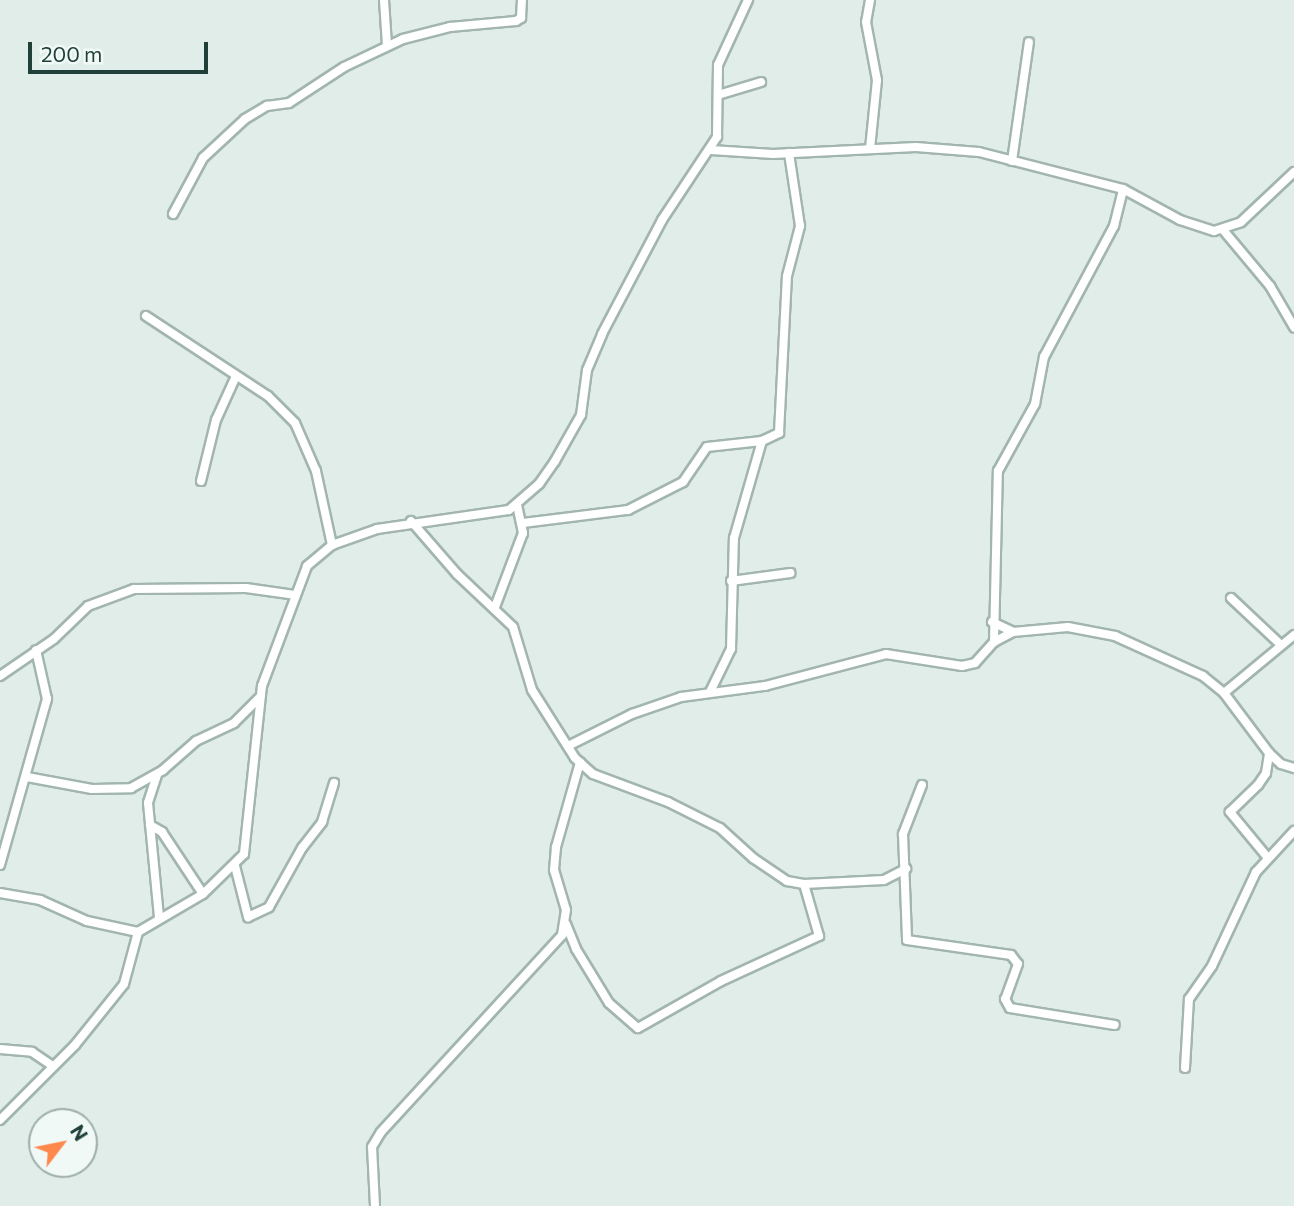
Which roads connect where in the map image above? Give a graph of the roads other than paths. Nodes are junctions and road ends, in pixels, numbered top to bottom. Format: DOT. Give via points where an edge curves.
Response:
graph roads {
  1 [pos="384,0"];
  2 [pos="522,0"];
  3 [pos="748,0"];
  4 [pos="870,0"];
  5 [pos="1029,42"];
  6 [pos="387,45"];
  7 [pos="761,82"];
  8 [pos="718,95"];
  9 [pos="870,149"];
  10 [pos="711,150"];
  11 [pos="789,153"];
  12 [pos="1012,161"];
  13 [pos="1294,172"];
  14 [pos="1123,189"];
  15 [pos="173,214"];
  16 [pos="1224,231"];
  17 [pos="146,316"];
  18 [pos="1294,327"];
  19 [pos="236,376"];
  20 [pos="762,442"];
  21 [pos="201,481"];
  22 [pos="517,505"];
  23 [pos="411,521"];
  24 [pos="523,523"];
  25 [pos="332,545"];
  26 [pos="790,573"];
  27 [pos="731,581"];
  28 [pos="295,595"];
  29 [pos="1231,598"];
  30 [pos="495,607"];
  31 [pos="992,622"];
  32 [pos="1013,632"];
  33 [pos="1294,635"];
  34 [pos="994,642"];
  35 [pos="1280,643"];
  36 [pos="36,650"];
  37 [pos="0,676"];
  38 [pos="710,692"];
  39 [pos="1224,693"];
  40 [pos="260,697"];
  41 [pos="568,746"];
  42 [pos="1269,753"];
  43 [pos="580,762"];
  44 [pos="1294,768"];
  45 [pos="158,773"];
  46 [pos="27,777"];
  47 [pos="334,783"];
  48 [pos="922,785"];
  49 [pos="150,825"];
  50 [pos="1294,831"];
  51 [pos="1268,858"];
  52 [pos="0,865"];
  53 [pos="235,866"];
  54 [pos="906,869"];
  55 [pos="804,884"];
  56 [pos="0,893"];
  57 [pos="203,894"];
  58 [pos="159,917"];
  59 [pos="566,924"];
  60 [pos="138,932"];
  61 [pos="1115,1025"];
  62 [pos="0,1049"];
  63 [pos="53,1066"];
  64 [pos="1185,1068"];
  65 [pos="0,1121"];
  66 [pos="375,1206"];
  1 -- 6 [label="street"];
  2 -- 6 [label="street" via="521,18 516,21 450,27"];
  3 -- 8 [label="street" via="718,65"];
  4 -- 9 [label="street" via="866,22 877,80"];
  5 -- 12 [label="street"];
  6 -- 15 [label="street" via="289,103 267,106 245,119 203,158"];
  7 -- 8 [label="street"];
  8 -- 10 [label="street" via="719,126"];
  9 -- 11 [label="street"];
  9 -- 12 [label="street" via="963,150"];
  10 -- 11 [label="street"];
  10 -- 22 [label="street" via="663,220 602,334 587,370 581,415 539,484"];
  11 -- 20 [label="street" via="800,226 788,276 781,426 774,438"];
  12 -- 14 [label="street"];
  13 -- 16 [label="street" via="1241,222"];
  14 -- 16 [label="street" via="1180,220"];
  14 -- 31 [label="street" via="1114,226 1044,358 1035,404 998,471 1000,511"];
  16 -- 18 [label="street" via="1269,286"];
  17 -- 19 [label="street"];
  19 -- 21 [label="street" via="216,420"];
  19 -- 25 [label="street" via="268,396 295,423 316,471"];
  20 -- 24 [label="street" via="707,447 682,482 628,510"];
  20 -- 27 [label="street" via="738,519"];
  22 -- 23 [label="street"];
  22 -- 24 [label="street"];
  23 -- 25 [label="street"];
  23 -- 30 [label="street" via="457,574"];
  24 -- 30 [label="street"];
  25 -- 28 [label="street" via="307,566"];
  26 -- 27 [label="street"];
  27 -- 38 [label="street" via="731,649"];
  28 -- 36 [label="street" via="246,588 134,589 88,606"];
  28 -- 40 [label="street"];
  29 -- 35 [label="street"];
  30 -- 41 [label="street" via="513,627 524,675"];
  31 -- 32 [label="street"];
  31 -- 34 [label="street"];
  32 -- 34 [label="street"];
  32 -- 39 [label="street" via="1068,627 1096,631 1178,662"];
  33 -- 35 [label="street"];
  34 -- 38 [label="street" via="975,663 962,666 886,654 765,686"];
  35 -- 39 [label="street"];
  36 -- 37 [label="street"];
  36 -- 46 [label="street" via="47,699"];
  38 -- 41 [label="street" via="632,714"];
  39 -- 42 [label="street"];
  40 -- 45 [label="street" via="234,723 196,741"];
  40 -- 53 [label="street" via="247,848"];
  41 -- 43 [label="street"];
  42 -- 44 [label="street"];
  42 -- 51 [label="street" via="1262,779 1230,812"];
  43 -- 55 [label="street" via="593,774 668,802 720,828 773,874"];
  43 -- 59 [label="street" via="555,847 554,870"];
  45 -- 46 [label="street" via="131,788 117,789"];
  45 -- 49 [label="street" via="148,803"];
  46 -- 52 [label="street"];
  47 -- 53 [label="street" via="323,822 302,848 269,907 248,917"];
  48 -- 54 [label="street" via="903,834"];
  49 -- 57 [label="street" via="167,839"];
  49 -- 58 [label="street"];
  50 -- 51 [label="street"];
  51 -- 64 [label="street" via="1256,872 1212,966 1189,999"];
  53 -- 57 [label="street"];
  54 -- 55 [label="street" via="884,880"];
  54 -- 61 [label="street" via="907,940 1015,957 1018,964 1005,999 1010,1008"];
  55 -- 59 [label="street" via="819,936 721,981 638,1028 609,1003"];
  56 -- 60 [label="street" via="40,900 87,921"];
  57 -- 58 [label="street"];
  58 -- 60 [label="street"];
  59 -- 66 [label="street" via="552,949 477,1023 381,1132 372,1147"];
  60 -- 63 [label="street" via="124,984"];
  62 -- 63 [label="street" via="32,1052"];
  63 -- 65 [label="street"];
}
